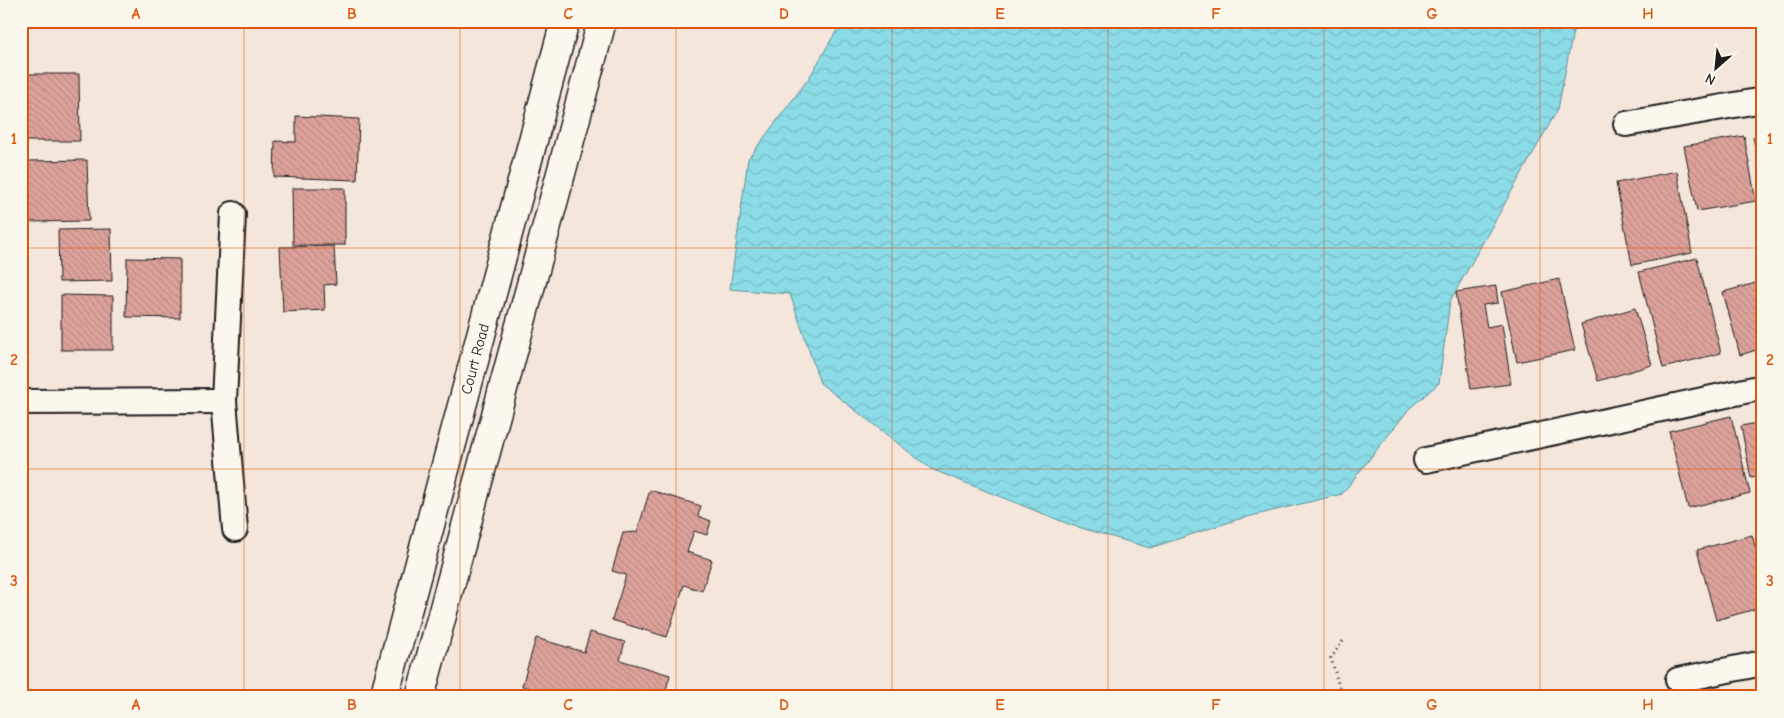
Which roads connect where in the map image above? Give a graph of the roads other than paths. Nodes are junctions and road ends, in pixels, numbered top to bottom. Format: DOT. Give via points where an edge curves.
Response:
graph roads {
  1 [pos="565,21"];
  2 [pos="602,21"];
  3 [pos="1763,100"];
  4 [pos="1626,124"];
  5 [pos="232,214"];
  6 [pos="1763,387"];
  7 [pos="224,401"];
  8 [pos="21,402"];
  9 [pos="1426,460"];
  10 [pos="236,529"];
  11 [pos="1763,663"];
  12 [pos="1678,680"];
  13 [pos="384,697"];
  14 [pos="420,697"];
  1 -- 13 [label="main road, Court Road"];
  2 -- 14 [label="main road"];
  3 -- 4 [label="street"];
  5 -- 7 [label="street"];
  6 -- 9 [label="street"];
  7 -- 8 [label="street"];
  7 -- 10 [label="street"];
  11 -- 12 [label="street"];
}
